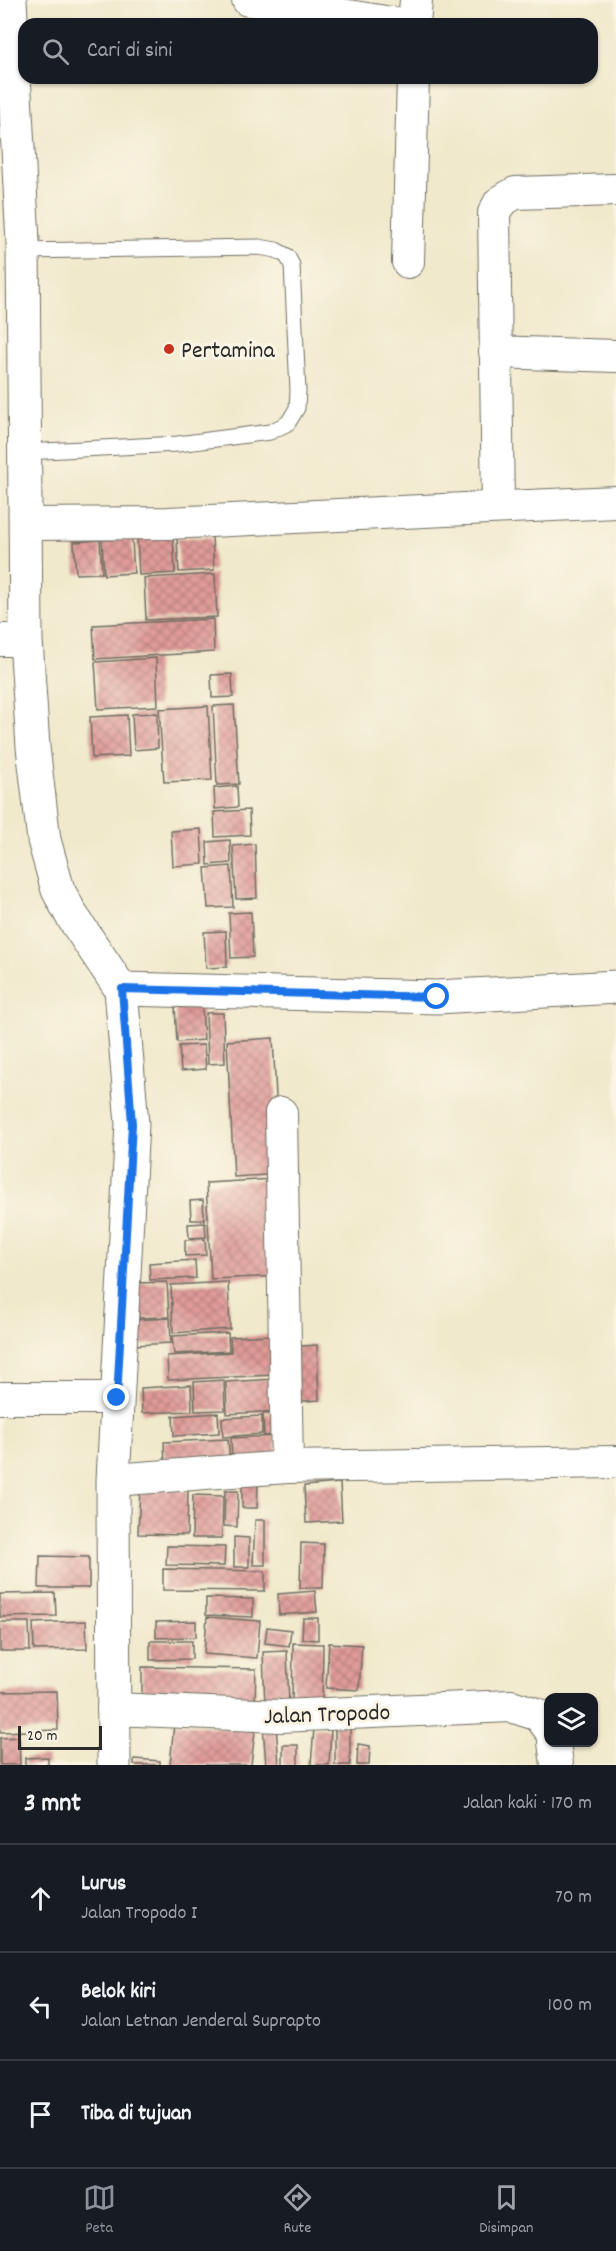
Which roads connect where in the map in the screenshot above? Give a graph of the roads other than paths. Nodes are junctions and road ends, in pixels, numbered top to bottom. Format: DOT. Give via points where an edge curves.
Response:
graph roads {
  1 [pos="10,0"];
  2 [pos="248,0"];
  3 [pos="417,0"];
  4 [pos="360,18"];
  5 [pos="415,18"];
  6 [pos="6,49"];
  7 [pos="413,84"];
  8 [pos="8,100"];
  9 [pos="616,190"];
  10 [pos="22,251"];
  11 [pos="408,261"];
  12 [pos="495,352"];
  13 [pos="616,356"];
  14 [pos="25,452"];
  15 [pos="616,502"];
  16 [pos="498,507"];
  17 [pos="25,524"];
  18 [pos="13,640"];
  19 [pos="616,987"];
  20 [pos="122,989"];
  21 [pos="281,1113"];
  22 [pos="0,1398"];
  23 [pos="117,1398"];
  24 [pos="616,1462"];
  25 [pos="287,1467"];
  26 [pos="114,1480"];
  27 [pos="114,1709"];
  28 [pos="544,1721"];
  29 [pos="555,1747"];
  30 [pos="114,1765"];
  31 [pos="557,1765"];
  1 -- 6 [label="main road"];
  2 -- 4 [label="street"];
  3 -- 5 [label="street"];
  6 -- 8 [label="main road"];
  7 -- 11 [label="street"];
  8 -- 10 [label="main road"];
  9 -- 12 [label="street" via="515,194 500,202 492,223"];
  10 -- 14 [label="main road"];
  10 -- 14 [label="lane" via="175,247 276,250 292,265 298,391 297,408 288,423 270,432 178,444"];
  12 -- 13 [label="street"];
  12 -- 16 [label="street"];
  14 -- 17 [label="main road"];
  15 -- 16 [label="street"];
  16 -- 17 [label="street" via="168,523"];
  17 -- 18 [label="main road"];
  18 -- 20 [label="main road" via="33,747 44,840 58,890"];
  19 -- 20 [label="main road" via="437,997"];
  20 -- 23 [label="main road" via="132,1124"];
  21 -- 25 [label="street"];
  22 -- 23 [label="street"];
  23 -- 26 [label="main road"];
  24 -- 25 [label="street"];
  25 -- 26 [label="street"];
  26 -- 27 [label="main road"];
  27 -- 28 [label="street, Jalan Tropodo" via="280,1716 511,1706"];
  27 -- 30 [label="main road"];
  29 -- 31 [label="street"];
}
